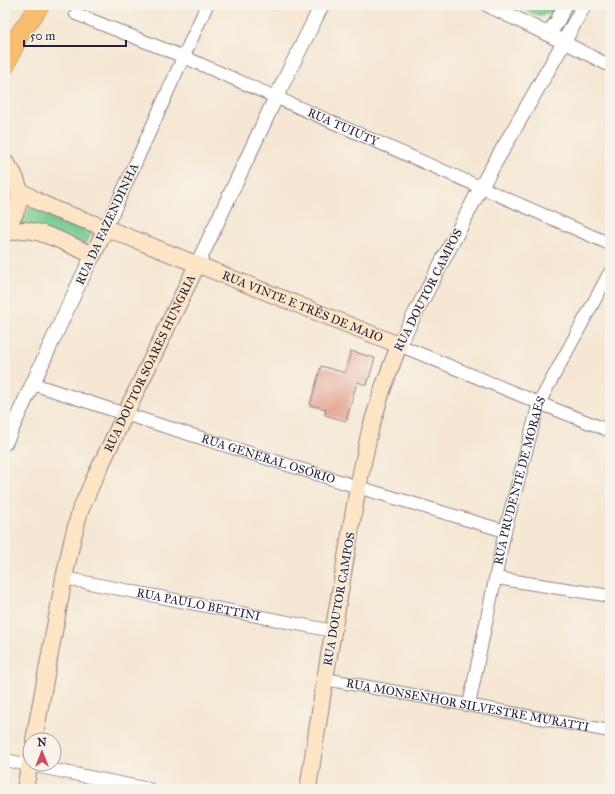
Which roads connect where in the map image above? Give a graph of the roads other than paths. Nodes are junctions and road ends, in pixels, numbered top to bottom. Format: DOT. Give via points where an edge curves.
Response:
graph roads {
  1 [pos="40,5"];
  2 [pos="207,5"];
  3 [pos="322,5"];
  4 [pos="488,5"];
  5 [pos="565,5"];
  6 [pos="584,5"];
  7 [pos="76,14"];
  8 [pos="546,33"];
  9 [pos="564,42"];
  10 [pos="184,57"];
  11 [pos="608,65"];
  12 [pos="5,66"];
  13 [pos="276,97"];
  14 [pos="5,162"];
  15 [pos="481,187"];
  16 [pos="19,190"];
  17 [pos="5,227"];
  18 [pos="106,228"];
  19 [pos="5,233"];
  20 [pos="610,244"];
  21 [pos="93,255"];
  22 [pos="197,265"];
  23 [pos="610,272"];
  24 [pos="399,345"];
  25 [pos="33,384"];
  26 [pos="539,403"];
  27 [pos="125,414"];
  28 [pos="610,431"];
  29 [pos="5,443"];
  30 [pos="358,488"];
  31 [pos="505,531"];
  32 [pos="64,578"];
  33 [pos="496,578"];
  34 [pos="610,596"];
  35 [pos="333,631"];
  36 [pos="325,679"];
  37 [pos="469,705"];
  38 [pos="610,731"];
  39 [pos="35,732"];
  40 [pos="5,760"];
  41 [pos="22,762"];
  42 [pos="62,770"];
  43 [pos="29,772"];
  44 [pos="26,789"];
  45 [pos="149,789"];
  46 [pos="308,789"];
  1 -- 12 [label="highway" via="19,35"];
  2 -- 10 [label="street, RUA DA FAZENDINHA"];
  3 -- 13 [label="street, RUA DOUTOR SOARES HUNGRIA"];
  4 -- 8 [label="street"];
  5 -- 8 [label="street" via="554,26"];
  6 -- 9 [label="street, RUA DOUTOR CAMPOS"];
  7 -- 10 [label="street, RUA TUIUTY"];
  8 -- 9 [label="street"];
  9 -- 11 [label="street"];
  9 -- 15 [label="street, RUA DOUTOR CAMPOS"];
  10 -- 13 [label="street, RUA TUIUTY"];
  10 -- 18 [label="street, RUA DA FAZENDINHA"];
  13 -- 15 [label="street, RUA TUIUTY"];
  13 -- 22 [label="street, RUA DOUTOR SOARES HUNGRIA"];
  14 -- 16 [label="main road" via="17,179"];
  15 -- 20 [label="street, RUA TUIUTY"];
  15 -- 24 [label="street, RUA DOUTOR CAMPOS"];
  16 -- 17 [label="main road" via="16,212"];
  16 -- 18 [label="main road, RUA VINTE E TRÊS DE MAIO" via="56,210"];
  18 -- 21 [label="main road, RUA DA FAZENDINHA"];
  18 -- 22 [label="main road, RUA VINTE E TRÊS DE MAIO"];
  19 -- 21 [label="main road" via="23,230 37,232"];
  21 -- 25 [label="street, RUA DA FAZENDINHA"];
  22 -- 24 [label="main road, RUA VINTE E TRÊS DE MAIO"];
  22 -- 27 [label="main road, RUA DOUTOR SOARES HUNGRIA"];
  23 -- 26 [label="street, RUA PRUDENTE DE MORAES"];
  24 -- 26 [label="street, RUA VINTE E TRÊS DE MAIO"];
  24 -- 30 [label="main road, RUA DOUTOR CAMPOS" via="370,430"];
  25 -- 27 [label="street, RUA GENERAL OSÓRIO"];
  25 -- 29 [label="street, RUA DA FAZENDINHA"];
  26 -- 28 [label="street, RUA VINTE E TRÊS DE MAIO"];
  26 -- 31 [label="street, RUA PRUDENTE DE MORAES"];
  27 -- 30 [label="street, RUA GENERAL OSÓRIO"];
  27 -- 32 [label="main road, RUA DOUTOR SOARES HUNGRIA" via="80,511"];
  30 -- 31 [label="street, RUA GENERAL OSÓRIO"];
  30 -- 35 [label="main road, RUA DOUTOR CAMPOS"];
  31 -- 33 [label="street, RUA PRUDENTE DE MORAES"];
  32 -- 35 [label="street, RUA PAULO BETTINI"];
  32 -- 39 [label="main road, RUA DOUTOR SOARES HUNGRIA"];
  33 -- 34 [label="street"];
  33 -- 37 [label="street, RUA PRUDENTE DE MORAES"];
  35 -- 36 [label="main road, RUA DOUTOR CAMPOS"];
  36 -- 37 [label="street, RUA MONSENHOR SILVESTRE MURATTI"];
  36 -- 46 [label="main road, RUA DOUTOR CAMPOS"];
  37 -- 38 [label="street, RUA MONSENHOR SILVESTRE MURATTI"];
  40 -- 41 [label="street"];
  42 -- 45 [label="street"];
  43 -- 44 [label="main road"];
}
